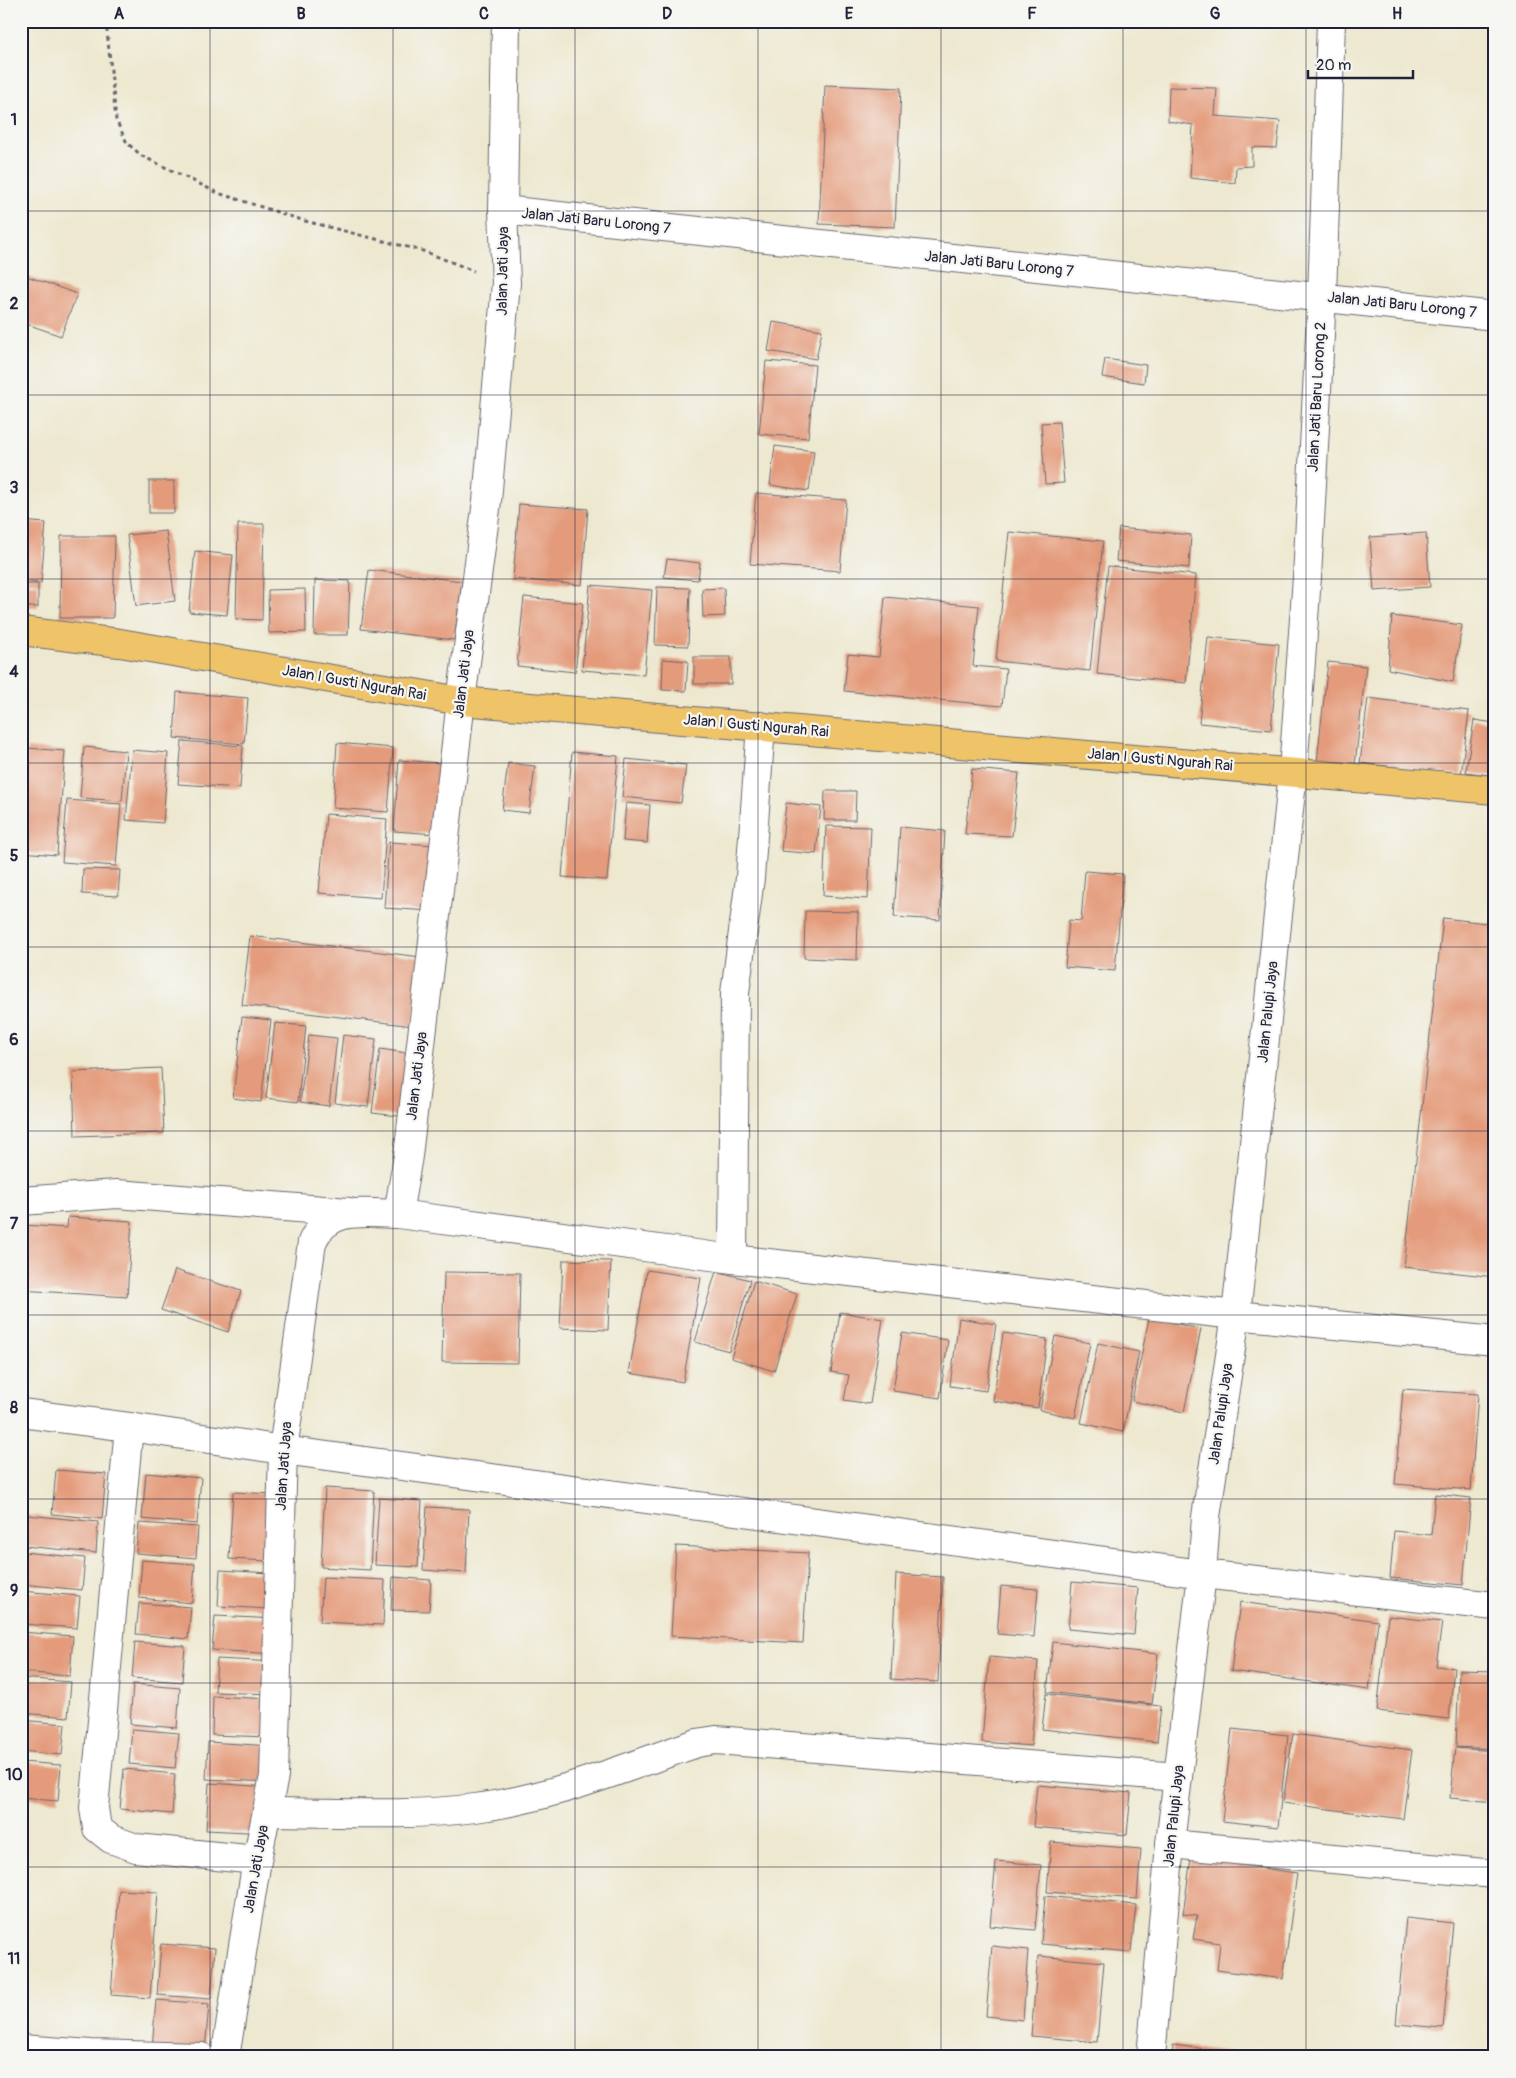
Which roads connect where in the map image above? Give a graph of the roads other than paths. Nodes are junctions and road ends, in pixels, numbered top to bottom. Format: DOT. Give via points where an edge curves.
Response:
graph roads {
  1 [pos="506,21"];
  2 [pos="1332,21"];
  3 [pos="503,210"];
  4 [pos="1322,297"];
  5 [pos="1495,316"];
  6 [pos="21,631"];
  7 [pos="460,701"];
  8 [pos="762,726"];
  9 [pos="1293,772"];
  10 [pos="1495,790"];
  11 [pos="21,1201"];
  12 [pos="353,1213"];
  13 [pos="398,1214"];
  14 [pos="733,1259"];
  15 [pos="1236,1316"];
  16 [pos="1495,1341"];
  17 [pos="21,1412"];
  18 [pos="129,1427"];
  19 [pos="283,1450"];
  20 [pos="1202,1574"];
  21 [pos="1495,1606"];
  22 [pos="1178,1777"];
  23 [pos="266,1812"];
  24 [pos="1170,1844"];
  25 [pos="257,1860"];
  26 [pos="1495,1874"];
  27 [pos="21,2049"];
  28 [pos="201,2057"];
  29 [pos="225,2057"];
  30 [pos="1151,2057"];
  1 -- 3 [label="street, Jalan Jati Jaya"];
  2 -- 4 [label="street, Jalan Jati Baru Lorong 2"];
  3 -- 4 [label="street, Jalan Jati Baru Lorong 7"];
  3 -- 7 [label="street, Jalan Jati Jaya" via="506,283 487,501"];
  4 -- 5 [label="street, Jalan Jati Baru Lorong 7"];
  4 -- 9 [label="street, Jalan Jati Baru Lorong 2" via="1308,568"];
  6 -- 7 [label="main road, Jalan I Gusti Ngurah Rai" via="120,643"];
  7 -- 8 [label="main road, Jalan I Gusti Ngurah Rai"];
  7 -- 13 [label="street, Jalan Jati Jaya" via="408,1156"];
  8 -- 9 [label="main road, Jalan I Gusti Ngurah Rai"];
  8 -- 14 [label="street" via="750,878 735,993"];
  9 -- 10 [label="main road, Jalan I Gusti Ngurah Rai"];
  9 -- 15 [label="street, Jalan Palupi Jaya"];
  11 -- 12 [label="street" via="117,1194"];
  12 -- 13 [label="street, Jalan Jati Jaya"];
  12 -- 19 [label="street, Jalan Jati Jaya" via="326,1223 317,1230 312,1242"];
  13 -- 14 [label="street"];
  14 -- 15 [label="street"];
  15 -- 16 [label="street"];
  15 -- 20 [label="street, Jalan Palupi Jaya" via="1206,1517"];
  17 -- 18 [label="street"];
  18 -- 19 [label="street"];
  18 -- 25 [label="street" via="94,1808 96,1828 111,1839 136,1848"];
  19 -- 20 [label="street"];
  19 -- 23 [label="street, Jalan Jati Jaya" via="274,1776"];
  20 -- 21 [label="street"];
  20 -- 22 [label="street, Jalan Palupi Jaya"];
  22 -- 23 [label="street" via="716,1740 697,1743 584,1783 476,1808 413,1812"];
  22 -- 24 [label="street, Jalan Palupi Jaya"];
  23 -- 25 [label="street, Jalan Jati Jaya"];
  24 -- 26 [label="street"];
  24 -- 30 [label="street, Jalan Palupi Jaya"];
  25 -- 29 [label="street, Jalan Jati Jaya"];
  27 -- 28 [label="street"];
}
